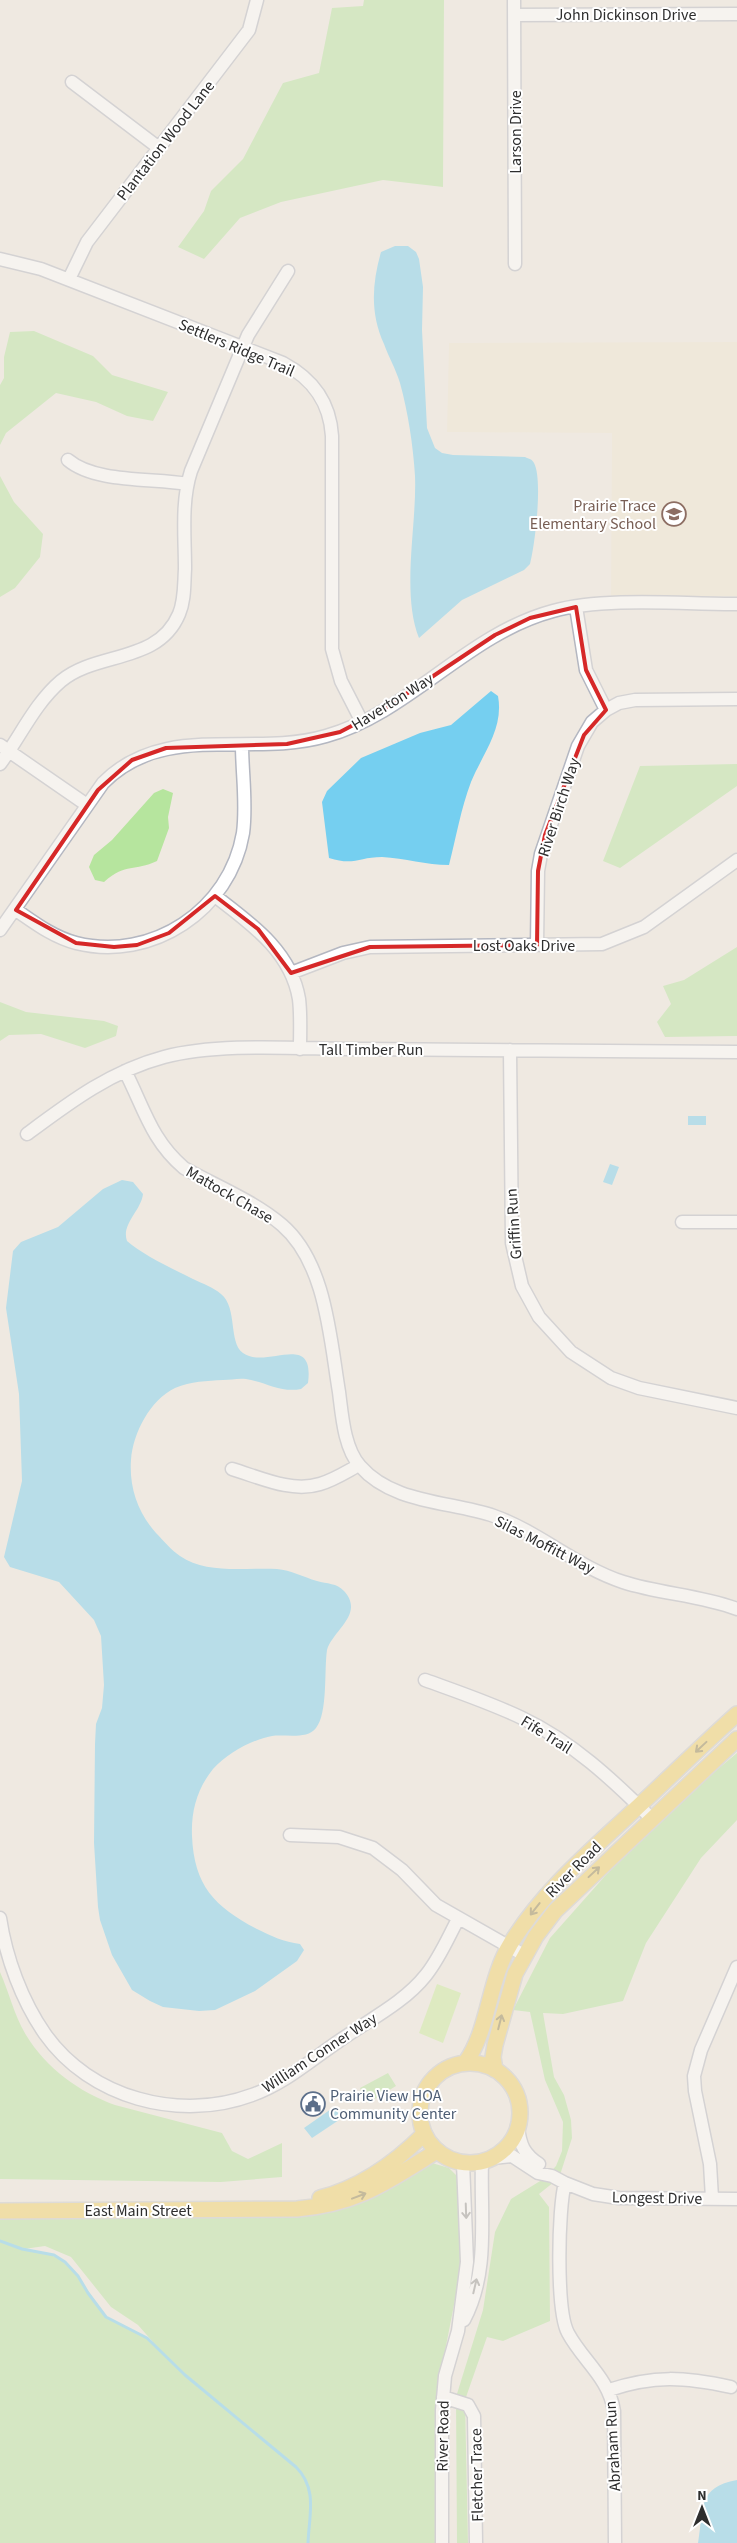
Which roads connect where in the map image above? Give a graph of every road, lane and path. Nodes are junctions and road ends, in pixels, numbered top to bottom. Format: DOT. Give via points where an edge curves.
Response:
graph roads {
  1 [pos="257,0"];
  2 [pos="514,0"];
  3 [pos="737,14"];
  4 [pos="514,15"];
  5 [pos="72,82"];
  6 [pos="159,148"];
  7 [pos="0,259"];
  8 [pos="515,264"];
  9 [pos="288,271"];
  10 [pos="69,279"];
  11 [pos="242,348"];
  12 [pos="68,460"];
  13 [pos="187,484"];
  14 [pos="737,604"];
  15 [pos="576,607"];
  16 [pos="737,699"];
  17 [pos="606,710"];
  18 [pos="362,722"];
  19 [pos="242,745"];
  20 [pos="4,749"];
  21 [pos="0,764"];
  22 [pos="87,805"];
  23 [pos="737,860"];
  24 [pos="215,896"];
  25 [pos="16,910"];
  26 [pos="0,930"];
  27 [pos="537,945"];
  28 [pos="291,973"];
  29 [pos="300,1049"];
  30 [pos="510,1050"];
  31 [pos="737,1052"];
  32 [pos="125,1071"];
  33 [pos="27,1134"];
  34 [pos="682,1222"];
  35 [pos="737,1222"];
  36 [pos="737,1408"];
  37 [pos="359,1465"];
  38 [pos="232,1468"];
  39 [pos="737,1609"];
  40 [pos="425,1680"];
  41 [pos="737,1714"];
  42 [pos="737,1739"];
  43 [pos="639,1806"];
  44 [pos="652,1818"];
  45 [pos="290,1835"];
  46 [pos="0,1918"];
  47 [pos="458,1919"];
  48 [pos="509,1946"];
  49 [pos="524,1955"];
  50 [pos="737,1967"];
  51 [pos="465,2063"];
  52 [pos="495,2070"];
  53 [pos="518,2127"];
  54 [pos="424,2134"];
  55 [pos="437,2151"];
  56 [pos="487,2160"];
  57 [pos="463,2163"];
  58 [pos="552,2176"];
  59 [pos="565,2184"];
  60 [pos="712,2198"];
  61 [pos="737,2199"];
  62 [pos="277,2208"];
  63 [pos="0,2211"];
  64 [pos="458,2331"];
  65 [pos="730,2387"];
  66 [pos="609,2390"];
  67 [pos="443,2397"];
  68 [pos="442,2543"];
  69 [pos="476,2543"];
  70 [pos="615,2543"];
  1 -- 6 [label="street, Plantation Wood Lane" via="249,30"];
  2 -- 4 [label="street, Larson Drive"];
  3 -- 4 [label="street, John Dickinson Drive"];
  4 -- 8 [label="street, Larson Drive"];
  5 -- 6 [label="street"];
  6 -- 10 [label="street, Plantation Wood Lane" via="87,242"];
  7 -- 10 [label="street, Settlers Ridge Trail" via="29,264"];
  9 -- 11 [label="street" via="265,304"];
  10 -- 11 [label="street, Settlers Ridge Trail"];
  11 -- 13 [label="street"];
  11 -- 18 [label="street, Settlers Ridge Trail" via="283,363 302,374 319,393 329,414 332,436 332,649 341,681"];
  12 -- 13 [label="street" via="99,474"];
  13 -- 20 [label="street" via="184,596 170,630 147,648 87,667 61,681"];
  14 -- 15 [label="street, Haverton Way"];
  15 -- 17 [label="street" via="586,670"];
  15 -- 18 [label="street, Haverton Way" via="530,618 495,635"];
  16 -- 17 [label="street" via="635,700"];
  17 -- 27 [label="street, River Birch Way" via="584,734 546,836 538,871"];
  18 -- 19 [label="street, Haverton Way" via="305,741"];
  19 -- 22 [label="street, Haverton Way" via="174,747 149,752 115,772"];
  19 -- 24 [label="street" via="243,832 230,873"];
  20 -- 21 [label="street"];
  20 -- 22 [label="street"];
  22 -- 25 [label="street, Haverton Way"];
  23 -- 27 [label="street, Lost Oaks Drive" via="627,936 602,944"];
  24 -- 25 [label="street" via="170,933 137,945 114,948 76,943 59,937"];
  24 -- 28 [label="street" via="258,930 277,950"];
  25 -- 26 [label="street, Haverton Way"];
  27 -- 28 [label="street, Lost Oaks Drive" via="370,947 343,952"];
  28 -- 29 [label="street" via="299,999"];
  29 -- 30 [label="street, Tall Timber Run"];
  29 -- 32 [label="street, Tall Timber Run" via="212,1049 158,1059"];
  30 -- 31 [label="street, Tall Timber Run"];
  30 -- 36 [label="street, Griffin Run" via="512,1243 522,1286 539,1317 571,1352 611,1378 639,1388"];
  32 -- 33 [label="street, Tall Timber Run" via="93,1086"];
  32 -- 37 [label="street, Mattock Chase" via="156,1137 173,1159 265,1212 283,1226 303,1249 320,1287 344,1428"];
  34 -- 35 [label="street"];
  37 -- 38 [label="street" via="335,1478 309,1486 276,1483"];
  37 -- 39 [label="street, Silas Moffitt Way" via="377,1481 396,1491 501,1519 623,1582"];
  40 -- 43 [label="street, Fife Trail" via="523,1718 569,1747"];
  41 -- 43 [label="main road, River Road, one-way"];
  42 -- 44 [label="main road, River Road"];
  43 -- 44 [label="street, Fife Trail"];
  43 -- 48 [label="main road, River Road, one-way" via="547,1893"];
  49 -- 44 [label="main road, River Road, one-way" via="555,1911"];
  45 -- 47 [label="street" via="339,1837 373,1848 402,1870 436,1905"];
  46 -- 47 [label="street, William Conner Way" via="4,1941 26,2001 46,2035 65,2057 98,2082 120,2093 154,2103 191,2106 222,2104 266,2089 394,2003 426,1976"];
  47 -- 48 [label="street"];
  48 -- 49 [label="street"];
  48 -- 51 [label="main road, River Road" via="492,1988 475,2050"];
  52 -- 49 [label="main road, River Road, one-way" via="493,2057 502,2016"];
  50 -- 60 [label="street" via="701,2050 694,2076 710,2164"];
  51 -- 52 [label="main road"];
  51 -- 54 [label="main road" via="446,2068 426,2088 420,2106"];
  52 -- 53 [label="main road" via="514,2090 520,2108"];
  53 -- 56 [label="main road" via="508,2145"];
  53 -- 58 [label="street, Longest Drive" via="519,2142 525,2153"];
  54 -- 55 [label="main road"];
  54 -- 62 [label="main road, East Main Street" via="394,2160 348,2188 326,2197"];
  55 -- 57 [label="main road"];
  62 -- 55 [label="main road, East Main Street, one-way" via="321,2207 354,2198 389,2182"];
  56 -- 57 [label="main road"];
  56 -- 58 [label="street, Longest Drive" via="512,2156 538,2173"];
  64 -- 56 [label="street, River Road, one-way" via="473,2295 482,2251"];
  57 -- 64 [label="street, River Road, one-way" via="467,2252"];
  58 -- 59 [label="street, Longest Drive"];
  59 -- 60 [label="street, Longest Drive" via="593,2194 619,2198"];
  59 -- 66 [label="street, Abraham Run" via="561,2204 564,2321 574,2342"];
  60 -- 61 [label="street, Longest Drive"];
  62 -- 63 [label="main road, East Main Street"];
  64 -- 67 [label="street, River Road"];
  65 -- 66 [label="street" via="691,2378 659,2378"];
  66 -- 70 [label="street, Abraham Run" via="614,2411"];
  67 -- 68 [label="street, River Road"];
  67 -- 69 [label="street, Fletcher Trace" via="468,2405 474,2416"];
}
